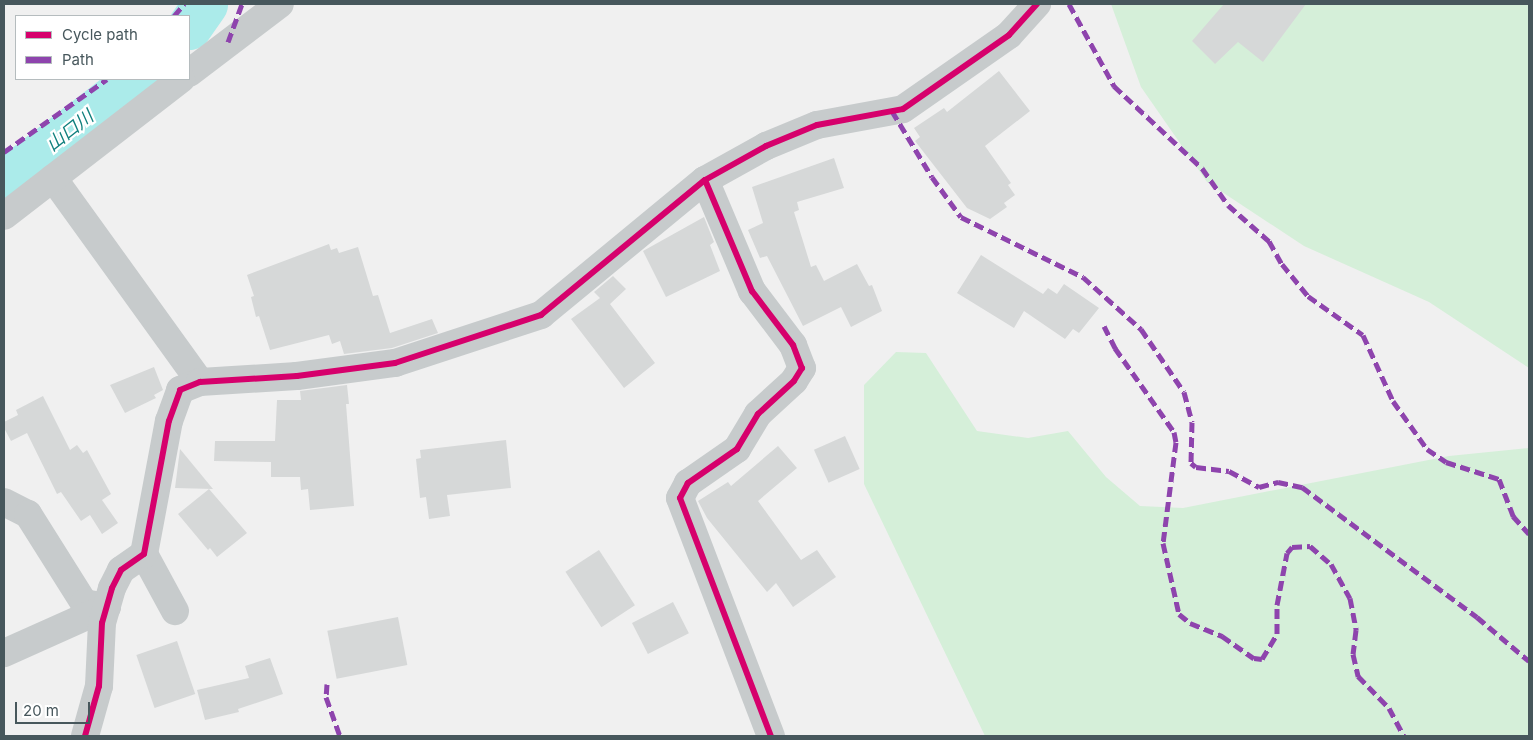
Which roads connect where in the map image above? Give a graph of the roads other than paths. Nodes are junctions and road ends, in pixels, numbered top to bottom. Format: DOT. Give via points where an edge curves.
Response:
graph roads {
  1 [pos="280,4"];
  2 [pos="1037,4"];
  3 [pos="190,72"];
  4 [pos="180,80"];
  5 [pos="53,178"];
  6 [pos="705,180"];
  7 [pos="4,216"];
  8 [pos="200,382"];
  9 [pos="4,502"];
  10 [pos="144,554"];
  11 [pos="107,607"];
  12 [pos="175,611"];
  13 [pos="4,653"];
  14 [pos="85,736"];
  15 [pos="771,736"];
  1 -- 3 [label="street"];
  2 -- 6 [label="street" via="1009,35 904,109 816,125 766,146"];
  4 -- 5 [label="street"];
  5 -- 7 [label="street"];
  5 -- 8 [label="street"];
  6 -- 8 [label="street" via="541,315 395,363 297,376"];
  6 -- 15 [label="street" via="752,291 793,345 802,368 794,381 758,414 737,449 688,483 680,498"];
  8 -- 10 [label="street" via="180,390 169,422"];
  9 -- 11 [label="street" via="28,514 84,603"];
  10 -- 11 [label="street" via="121,570"];
  10 -- 12 [label="street"];
  11 -- 13 [label="street"];
  11 -- 14 [label="street" via="102,623 99,686"];
}
